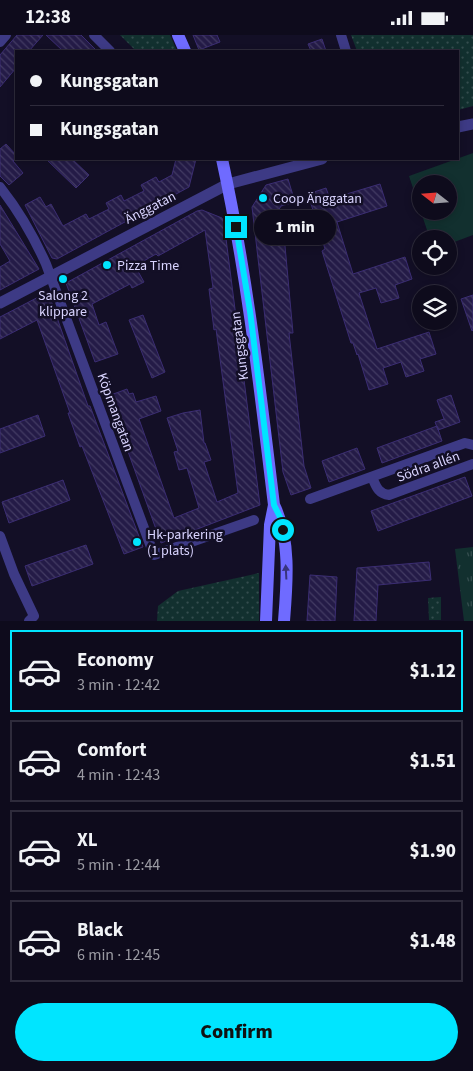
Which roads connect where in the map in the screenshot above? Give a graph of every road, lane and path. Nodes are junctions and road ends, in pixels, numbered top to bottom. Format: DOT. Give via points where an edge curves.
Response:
graph roads {
  1 [pos="6,35"];
  2 [pos="94,35"];
  3 [pos="178,35"];
  4 [pos="341,35"];
  5 [pos="0,42"];
  6 [pos="109,50"];
  7 [pos="185,50"];
  8 [pos="346,50"];
  9 [pos="473,124"];
  10 [pos="459,127"];
  11 [pos="222,160"];
  12 [pos="318,160"];
  13 [pos="228,184"];
  14 [pos="0,187"];
  15 [pos="51,275"];
  16 [pos="0,303"];
  17 [pos="473,445"];
  18 [pos="473,464"];
  19 [pos="372,477"];
  20 [pos="310,499"];
  21 [pos="274,505"];
  22 [pos="254,521"];
  23 [pos="0,536"];
  24 [pos="32,619"];
  25 [pos="266,621"];
  26 [pos="284,621"];
  1 -- 5 [label="street"];
  2 -- 6 [label="street"];
  3 -- 7 [label="main road"];
  4 -- 8 [label="street"];
  9 -- 10 [label="street"];
  11 -- 13 [label="main road, Kungsgatan"];
  12 -- 13 [label="street, Änggatan"];
  13 -- 15 [label="street, Änggatan"];
  13 -- 21 [label="main road, Kungsgatan" via="250,311"];
  14 -- 15 [label="street, Köpmangatan" via="37,244"];
  15 -- 16 [label="street, Änggatan"];
  15 -- 22 [label="street, Köpmangatan" via="154,555"];
  17 -- 19 [label="street, Södra allén" via="465,443"];
  18 -- 19 [label="street, Södra allén" via="389,495 378,490"];
  19 -- 20 [label="street, Södra allén"];
  21 -- 25 [label="main road, Kungsgatan" via="270,525"];
  26 -- 21 [label="main road, Kungsgatan, one-way" via="283,530"];
  23 -- 24 [label="street"];
}
